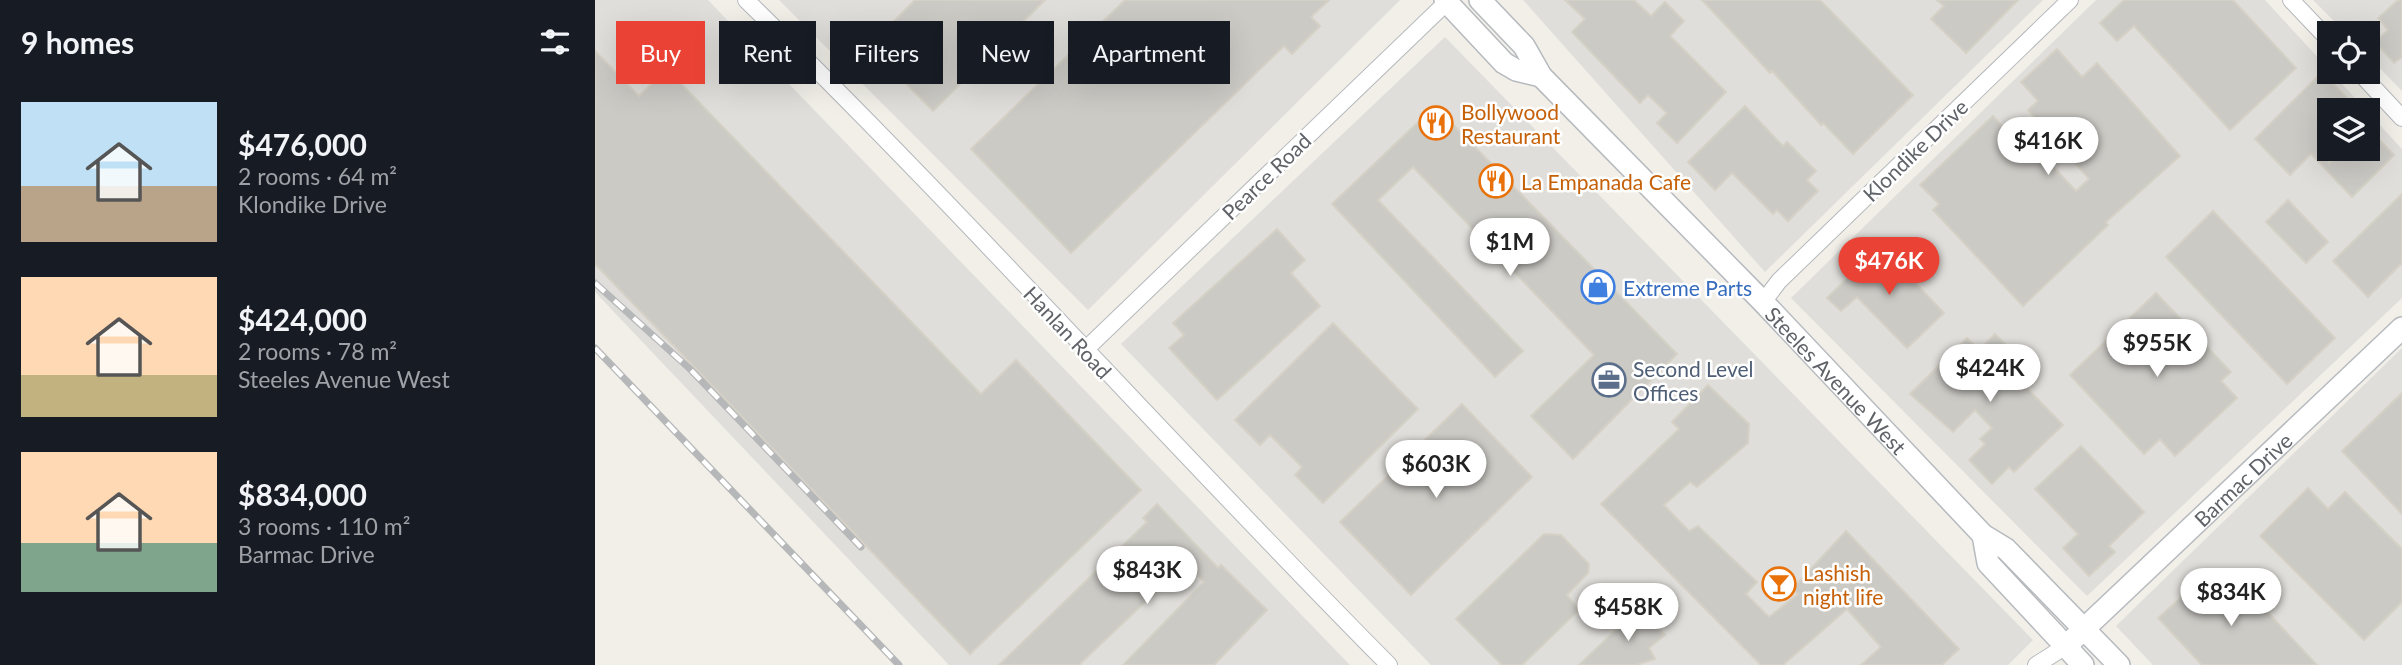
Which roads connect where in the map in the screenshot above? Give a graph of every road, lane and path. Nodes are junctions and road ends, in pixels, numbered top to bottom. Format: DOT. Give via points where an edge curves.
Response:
graph roads {
  1 [pos="746,0"];
  2 [pos="1481,0"];
  3 [pos="2070,0"];
  4 [pos="2291,0"];
  5 [pos="1447,1"];
  6 [pos="2317,27"];
  7 [pos="1541,76"];
  8 [pos="2370,84"];
  9 [pos="2402,118"];
  10 [pos="1763,302"];
  11 [pos="2402,328"];
  12 [pos="1085,350"];
  13 [pos="1983,536"];
  14 [pos="2085,631"];
  15 [pos="2062,656"];
  16 [pos="1389,665"];
  17 [pos="2036,665"];
  18 [pos="2083,665"];
  19 [pos="2119,665"];
  1 -- 12 [label="street, Hanlan Road"];
  2 -- 7 [label="main road, Steeles Avenue West" via="1524,46"];
  3 -- 10 [label="street, Klondike Drive" via="1779,281"];
  4 -- 6 [label="street"];
  5 -- 7 [label="main road, Steeles Avenue West" via="1504,63"];
  5 -- 12 [label="street, Pearce Road"];
  7 -- 10 [label="main road, Steeles Avenue West"];
  8 -- 9 [label="street"];
  10 -- 13 [label="main road, Steeles Avenue West"];
  11 -- 14 [label="main road, Barmac Drive"];
  12 -- 16 [label="street, Hanlan Road"];
  13 -- 14 [label="main road, Steeles Avenue West" via="2006,550"];
  13 -- 15 [label="main road, Steeles Avenue West" via="1988,563"];
  14 -- 15 [label="main road, Barmac Drive"];
  14 -- 19 [label="main road, Steeles Avenue West"];
  15 -- 17 [label="street"];
  15 -- 18 [label="main road, Steeles Avenue West"];
}
